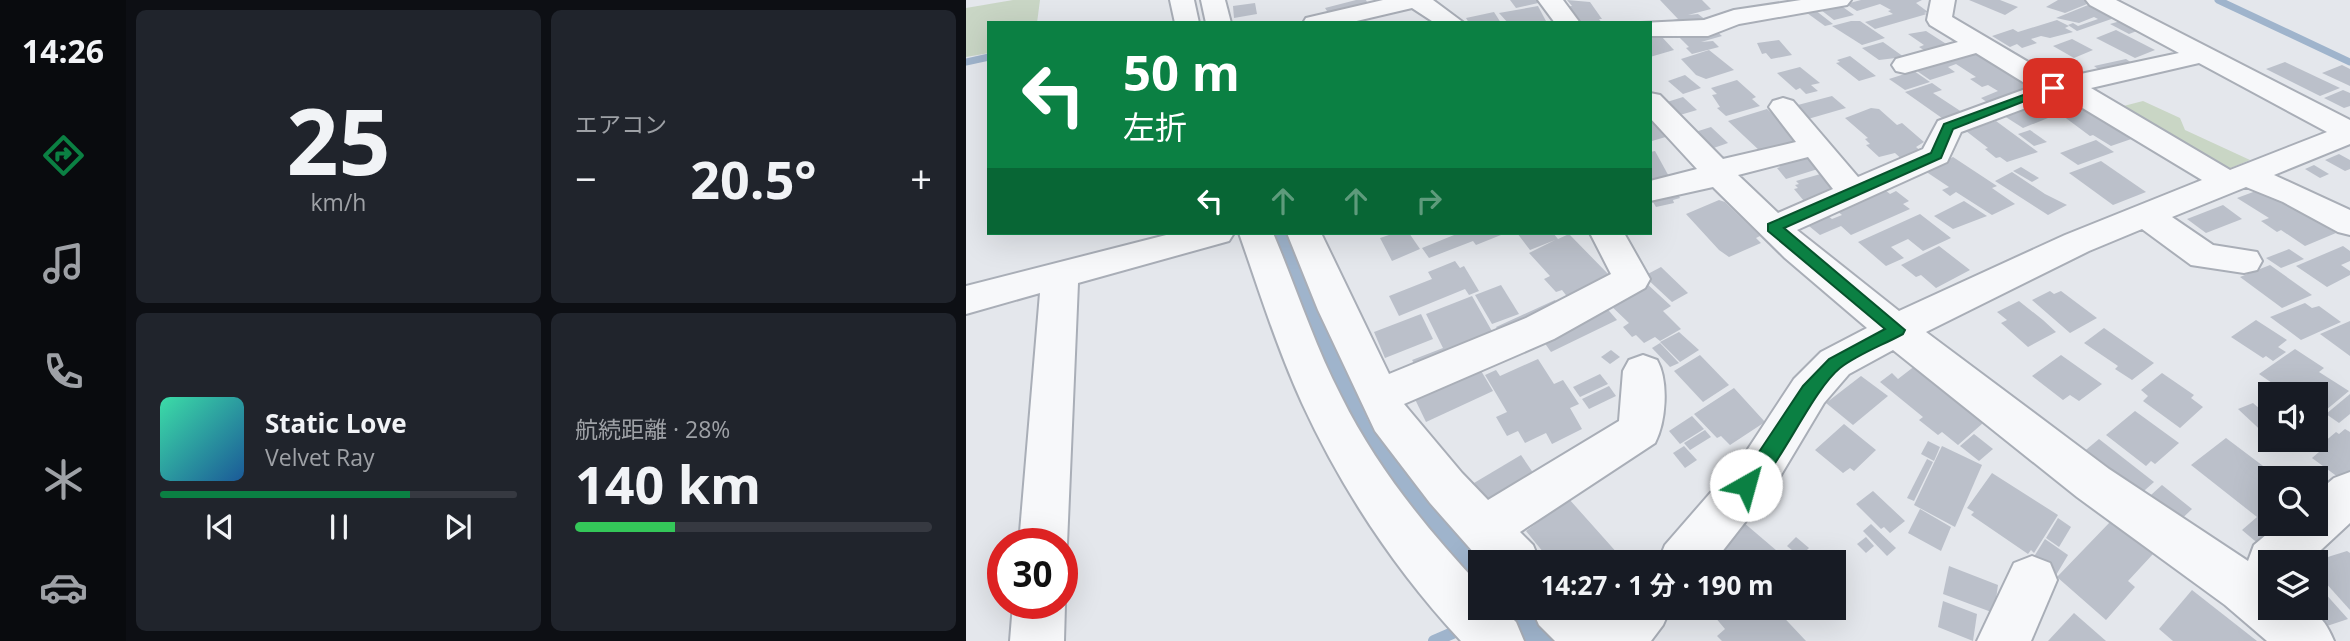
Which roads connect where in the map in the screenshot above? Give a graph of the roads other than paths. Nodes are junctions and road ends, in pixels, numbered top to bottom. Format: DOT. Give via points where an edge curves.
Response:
graph roads {
  1 [pos="1182,0"];
  2 [pos="1213,0"];
  3 [pos="1416,0"];
  4 [pos="1550,0"];
  5 [pos="1839,0"];
  6 [pos="1943,0"];
  7 [pos="2098,0"];
  8 [pos="1727,8"];
  9 [pos="1187,21"];
  10 [pos="1218,21"];
  11 [pos="1324,21"];
  12 [pos="1449,21"];
  13 [pos="1566,21"];
  14 [pos="1652,28"];
  15 [pos="1979,44"];
  16 [pos="2201,54"];
  17 [pos="1905,65"];
  18 [pos="2059,87"];
  19 [pos="1652,103"];
  20 [pos="1783,107"];
  21 [pos="2350,132"];
  22 [pos="1815,146"];
  23 [pos="1715,171"];
  24 [pos="2237,178"];
  25 [pos="1652,191"];
  26 [pos="1853,192"];
  27 [pos="2145,215"];
  28 [pos="2350,224"];
  29 [pos="1773,228"];
  30 [pos="1210,235"];
  31 [pos="1257,235"];
  32 [pos="1308,235"];
  33 [pos="1608,235"];
  34 [pos="2244,261"];
  35 [pos="1060,275"];
  36 [pos="966,300"];
  37 [pos="1897,330"];
  38 [pos="1643,371"];
  39 [pos="1379,396"];
  40 [pos="2346,505"];
  41 [pos="1044,528"];
  42 [pos="1484,529"];
  43 [pos="1504,550"];
  44 [pos="1693,550"];
  45 [pos="2289,550"];
  46 [pos="2258,569"];
  47 [pos="2032,580"];
  48 [pos="1038,619"];
  49 [pos="1571,620"];
  50 [pos="1634,620"];
  51 [pos="2294,620"];
  52 [pos="1037,641"];
  53 [pos="1497,641"];
  54 [pos="1593,641"];
  55 [pos="1616,641"];
  56 [pos="2004,641"];
  57 [pos="2307,641"];
  1 -- 9 [label="street"];
  2 -- 10 [label="street"];
  3 -- 11 [label="street"];
  3 -- 12 [label="street"];
  4 -- 13 [label="street"];
  5 -- 8 [label="street" via="1771,13"];
  6 -- 15 [label="street" via="1939,20"];
  7 -- 16 [label="street"];
  8 -- 14 [label="street" via="1708,28"];
  15 -- 17 [label="street"];
  15 -- 18 [label="street"];
  16 -- 18 [label="street"];
  16 -- 21 [label="street"];
  18 -- 24 [label="street"];
  18 -- 26 [label="street" via="1948,127 1936,155"];
  19 -- 23 [label="street"];
  20 -- 22 [label="street"];
  21 -- 24 [label="street"];
  22 -- 23 [label="street"];
  22 -- 26 [label="street"];
  23 -- 25 [label="street" via="1704,179"];
  23 -- 29 [label="street"];
  24 -- 27 [label="street"];
  24 -- 28 [label="street" via="2295,195"];
  26 -- 29 [label="street"];
  27 -- 34 [label="street" via="2204,256"];
  27 -- 37 [label="street"];
  29 -- 37 [label="street"];
  30 -- 35 [label="street"];
  31 -- 53 [label="street" via="1334,425 1389,516"];
  32 -- 39 [label="street" via="1336,310"];
  33 -- 39 [label="street" via="1632,279 1501,346"];
  35 -- 36 [label="street"];
  35 -- 41 [label="street"];
  37 -- 44 [label="street" via="1835,363 1810,391 1762,466"];
  37 -- 46 [label="street" via="2094,483"];
  38 -- 42 [label="street" via="1640,430"];
  39 -- 42 [label="street" via="1390,418"];
  40 -- 45 [label="street"];
  42 -- 43 [label="street"];
  47 -- 56 [label="street"];
  48 -- 52 [label="street"];
  49 -- 54 [label="street"];
  50 -- 55 [label="street"];
  51 -- 57 [label="street"];
}
